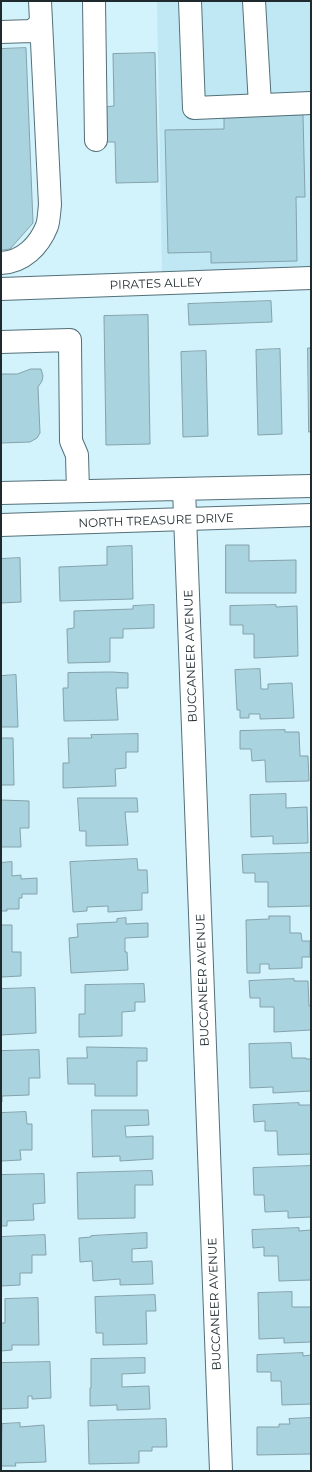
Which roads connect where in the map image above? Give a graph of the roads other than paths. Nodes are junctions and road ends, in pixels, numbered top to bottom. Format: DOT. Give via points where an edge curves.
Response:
graph roads {
  1 [pos="40,1"];
  2 [pos="94,1"];
  3 [pos="190,1"];
  4 [pos="254,1"];
  5 [pos="41,22"];
  6 [pos="1,32"];
  7 [pos="311,103"];
  8 [pos="260,105"];
  9 [pos="96,140"];
  10 [pos="1,263"];
  11 [pos="311,278"];
  12 [pos="1,289"];
  13 [pos="1,342"];
  14 [pos="311,486"];
  15 [pos="184,488"];
  16 [pos="78,491"];
  17 [pos="1,493"];
  18 [pos="311,515"];
  19 [pos="186,520"];
  20 [pos="1,525"];
  21 [pos="221,1471"];
  1 -- 5 [label="street"];
  2 -- 9 [label="street"];
  3 -- 8 [label="street" via="194,108"];
  4 -- 8 [label="street"];
  5 -- 6 [label="street" via="32,31"];
  5 -- 10 [label="street" via="50,205 48,225 39,242 24,256"];
  7 -- 8 [label="street"];
  11 -- 12 [label="street, PIRATES ALLEY"];
  13 -- 16 [label="street" via="70,340 71,441 77,455"];
  14 -- 15 [label="street"];
  15 -- 16 [label="street"];
  15 -- 19 [label="street, BUCCANEER AVENUE"];
  16 -- 17 [label="street"];
  18 -- 19 [label="street, NORTH TREASURE DRIVE"];
  19 -- 20 [label="street, NORTH TREASURE DRIVE"];
  19 -- 21 [label="street, BUCCANEER AVENUE"];
}
